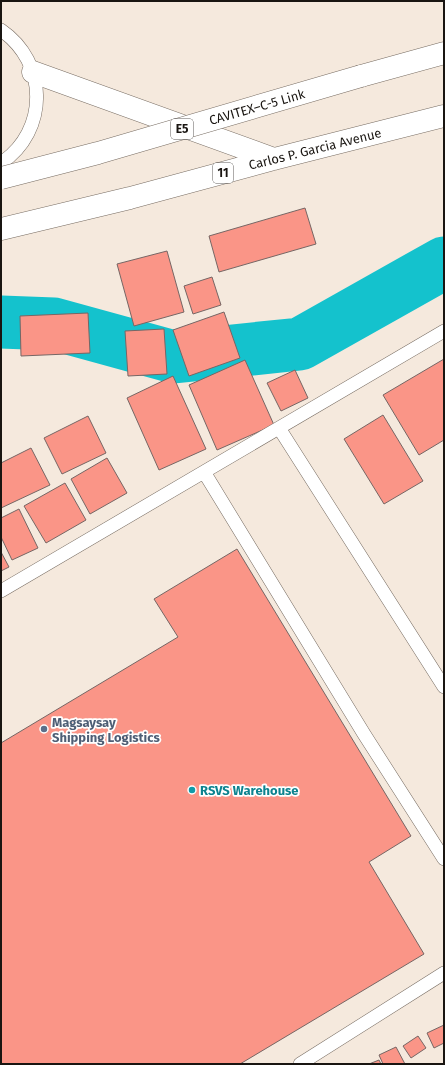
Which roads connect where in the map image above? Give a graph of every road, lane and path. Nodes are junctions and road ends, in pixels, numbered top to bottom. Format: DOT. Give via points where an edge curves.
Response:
graph roads {
  1 [pos="1,30"];
  2 [pos="444,53"];
  3 [pos="33,72"];
  4 [pos="444,116"];
  5 [pos="274,159"];
  6 [pos="1,163"];
  7 [pos="1,178"];
  8 [pos="1,229"];
  9 [pos="444,332"];
  10 [pos="279,428"];
  11 [pos="204,472"];
  12 [pos="1,591"];
  13 [pos="444,687"];
  14 [pos="444,859"];
  15 [pos="444,973"];
  16 [pos="300,1064"];
  1 -- 3 [label="lane" via="19,46"];
  2 -- 7 [label="main road, CAVITEX–C-5 Link / E5, bridge" via="98,153"];
  3 -- 5 [label="main road"];
  3 -- 6 [label="lane" via="37,99 32,127 16,150"];
  4 -- 5 [label="main road, Carlos P. Garcia Avenue / 11"];
  5 -- 8 [label="main road, Carlos P. Garcia Avenue / 11" via="130,198"];
  9 -- 10 [label="lane"];
  10 -- 11 [label="lane"];
  10 -- 13 [label="lane"];
  11 -- 12 [label="lane"];
  11 -- 14 [label="lane" via="360,728"];
  15 -- 16 [label="lane"];
}
